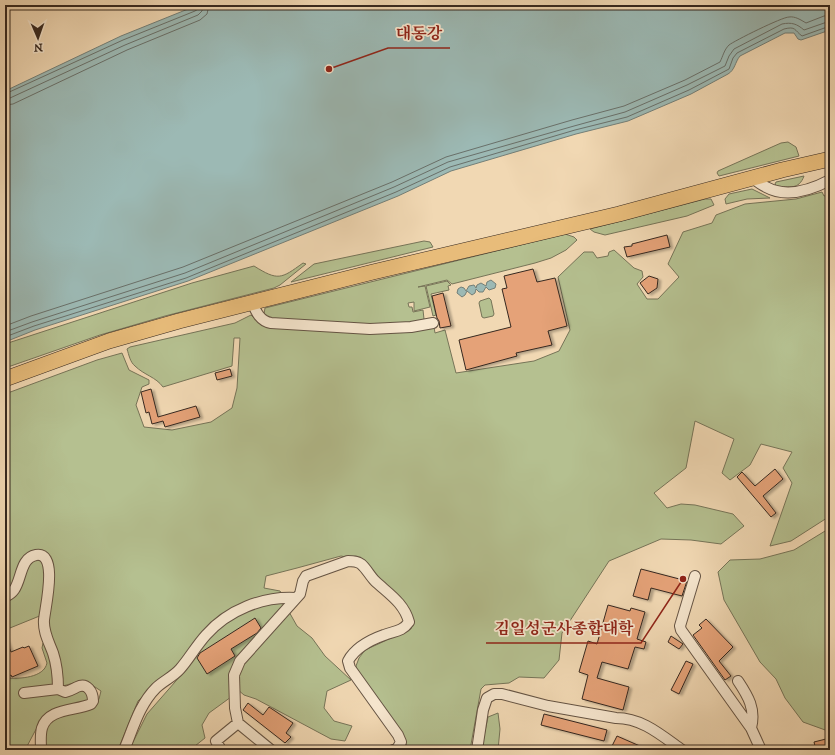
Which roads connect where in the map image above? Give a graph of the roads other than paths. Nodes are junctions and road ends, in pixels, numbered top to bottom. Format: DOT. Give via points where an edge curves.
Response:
graph roads {
  1 [pos="830,159"];
  2 [pos="752,178"];
  3 [pos="830,180"];
  4 [pos="252,302"];
  5 [pos="433,323"];
  6 [pos="5,379"];
  7 [pos="695,576"];
  8 [pos="6,596"];
  9 [pos="296,598"];
  10 [pos="738,681"];
  11 [pos="58,689"];
  12 [pos="24,693"];
  13 [pos="238,723"];
  14 [pos="751,728"];
  15 [pos="41,750"];
  16 [pos="124,750"];
  17 [pos="221,750"];
  18 [pos="270,750"];
  19 [pos="393,750"];
  20 [pos="477,750"];
  21 [pos="682,750"];
  22 [pos="761,750"];
  1 -- 2 [label="highway"];
  2 -- 3 [label="lane" via="766,188 790,193 807,190"];
  2 -- 4 [label="highway" via="619,214"];
  4 -- 5 [label="lane" via="262,320 271,324 370,329"];
  4 -- 6 [label="highway" via="108,341"];
  7 -- 14 [label="lane" via="681,630"];
  8 -- 11 [label="lane" via="12,594 15,589 27,560 37,555 46,557 50,572 44,628 59,674"];
  9 -- 13 [label="lane" via="240,661 234,675"];
  9 -- 16 [label="lane" via="285,597 244,607 224,618 210,630 179,670 157,687 146,700"];
  9 -- 19 [label="lane" via="306,576 348,561 361,564 374,580 400,603 409,622 405,628 359,648 348,661 350,668 398,735 401,742 397,749"];
  10 -- 14 [label="lane" via="751,702 754,720"];
  11 -- 12 [label="lane"];
  11 -- 15 [label="lane" via="65,692 83,686 93,694 93,701 85,706 50,715 42,728"];
  13 -- 17 [label="lane" via="216,741"];
  13 -- 18 [label="lane"];
  14 -- 22 [label="lane"];
  20 -- 21 [label="lane" via="483,710 487,698 494,694 638,721"];
}
